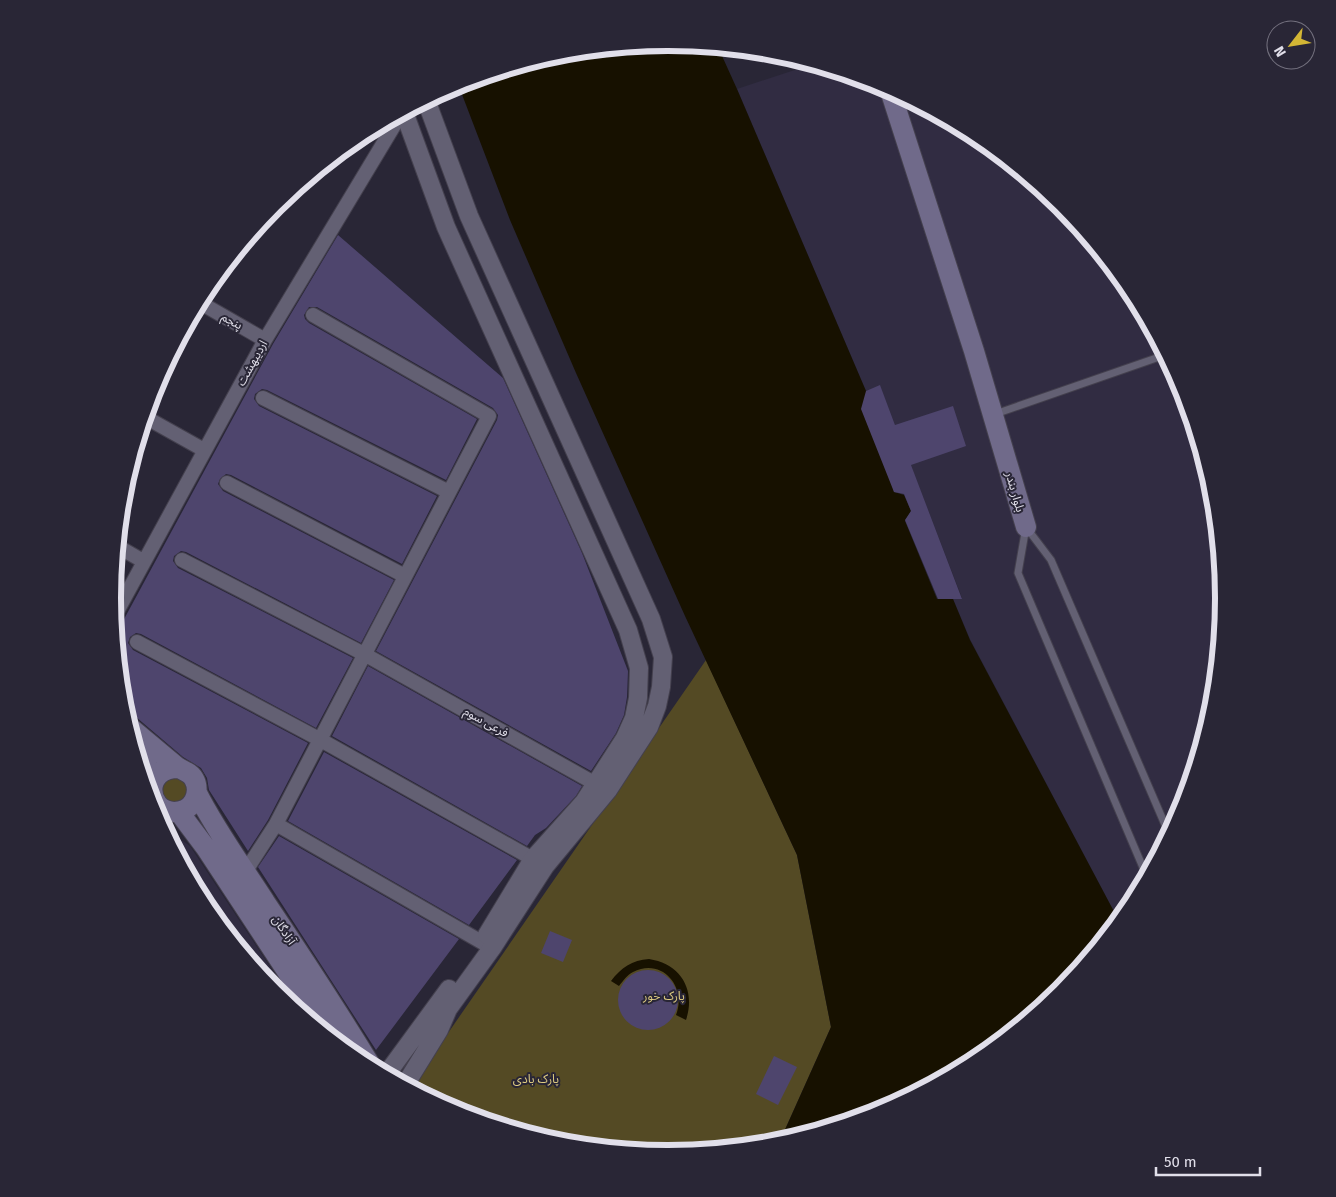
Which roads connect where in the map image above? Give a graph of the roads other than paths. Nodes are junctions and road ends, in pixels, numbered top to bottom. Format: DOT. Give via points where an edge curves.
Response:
graph roads {
  1 [pos="893,100"];
  2 [pos="429,107"];
  3 [pos="910,108"];
  4 [pos="406,118"];
  5 [pos="395,125"];
  6 [pos="206,306"];
  7 [pos="313,316"];
  8 [pos="265,340"];
  9 [pos="1159,357"];
  10 [pos="263,398"];
  11 [pos="1001,412"];
  12 [pos="151,420"];
  13 [pos="204,450"];
  14 [pos="227,483"];
  15 [pos="449,492"];
  16 [pos="1026,528"];
  17 [pos="123,550"];
  18 [pos="182,560"];
  19 [pos="143,561"];
  20 [pos="405,576"];
  21 [pos="121,604"];
  22 [pos="137,642"];
  23 [pos="364,654"];
  24 [pos="138,734"];
  25 [pos="319,739"];
  26 [pos="178,768"];
  27 [pos="608,790"];
  28 [pos="196,793"];
  29 [pos="158,798"];
  30 [pos="159,799"];
  31 [pos="276,824"];
  32 [pos="1166,826"];
  33 [pos="539,863"];
  34 [pos="1144,869"];
  35 [pos="246,872"];
  36 [pos="487,945"];
  37 [pos="319,1020"];
  38 [pos="363,1053"];
  39 [pos="390,1070"];
  40 [pos="408,1080"];
  1 -- 16 [label="main road, بلوار بندر" via="974,351"];
  2 -- 27 [label="street" via="469,216 651,619 662,656 657,706 648,727"];
  3 -- 11 [label="main road, بلوار بندر" via="922,157 984,348"];
  4 -- 33 [label="street" via="446,227 628,630 639,668 638,698 625,738"];
  5 -- 8 [label="street, اردیبهشت"];
  6 -- 8 [label="street, پنجم"];
  7 -- 15 [label="street" via="489,416"];
  8 -- 13 [label="street, اردیبهشت"];
  9 -- 11 [label="lane"];
  10 -- 15 [label="street"];
  11 -- 16 [label="main road, بلوار بندر"];
  12 -- 13 [label="street"];
  13 -- 19 [label="street, اردیبهشت"];
  14 -- 20 [label="street"];
  15 -- 20 [label="street"];
  16 -- 32 [label="lane" via="1051,560"];
  16 -- 34 [label="lane" via="1018,573"];
  17 -- 19 [label="street"];
  18 -- 23 [label="street, فرعی سوم"];
  19 -- 21 [label="street, اردیبهشت"];
  20 -- 23 [label="street"];
  22 -- 25 [label="street"];
  23 -- 25 [label="street"];
  23 -- 27 [label="street, فرعی سوم"];
  24 -- 26 [label="main road"];
  25 -- 31 [label="street"];
  25 -- 33 [label="street"];
  26 -- 28 [label="main road" via="190,774"];
  26 -- 29 [label="main road" via="162,771"];
  27 -- 33 [label="street"];
  28 -- 29 [label="main road" via="191,805"];
  28 -- 35 [label="main road, آزادگان"];
  30 -- 37 [label="main road, آزادگان" via="206,848"];
  31 -- 35 [label="street"];
  31 -- 36 [label="street"];
  33 -- 36 [label="street"];
  35 -- 38 [label="main road, آزادگان"];
  36 -- 39 [label="street"];
  36 -- 40 [label="street"];
}
